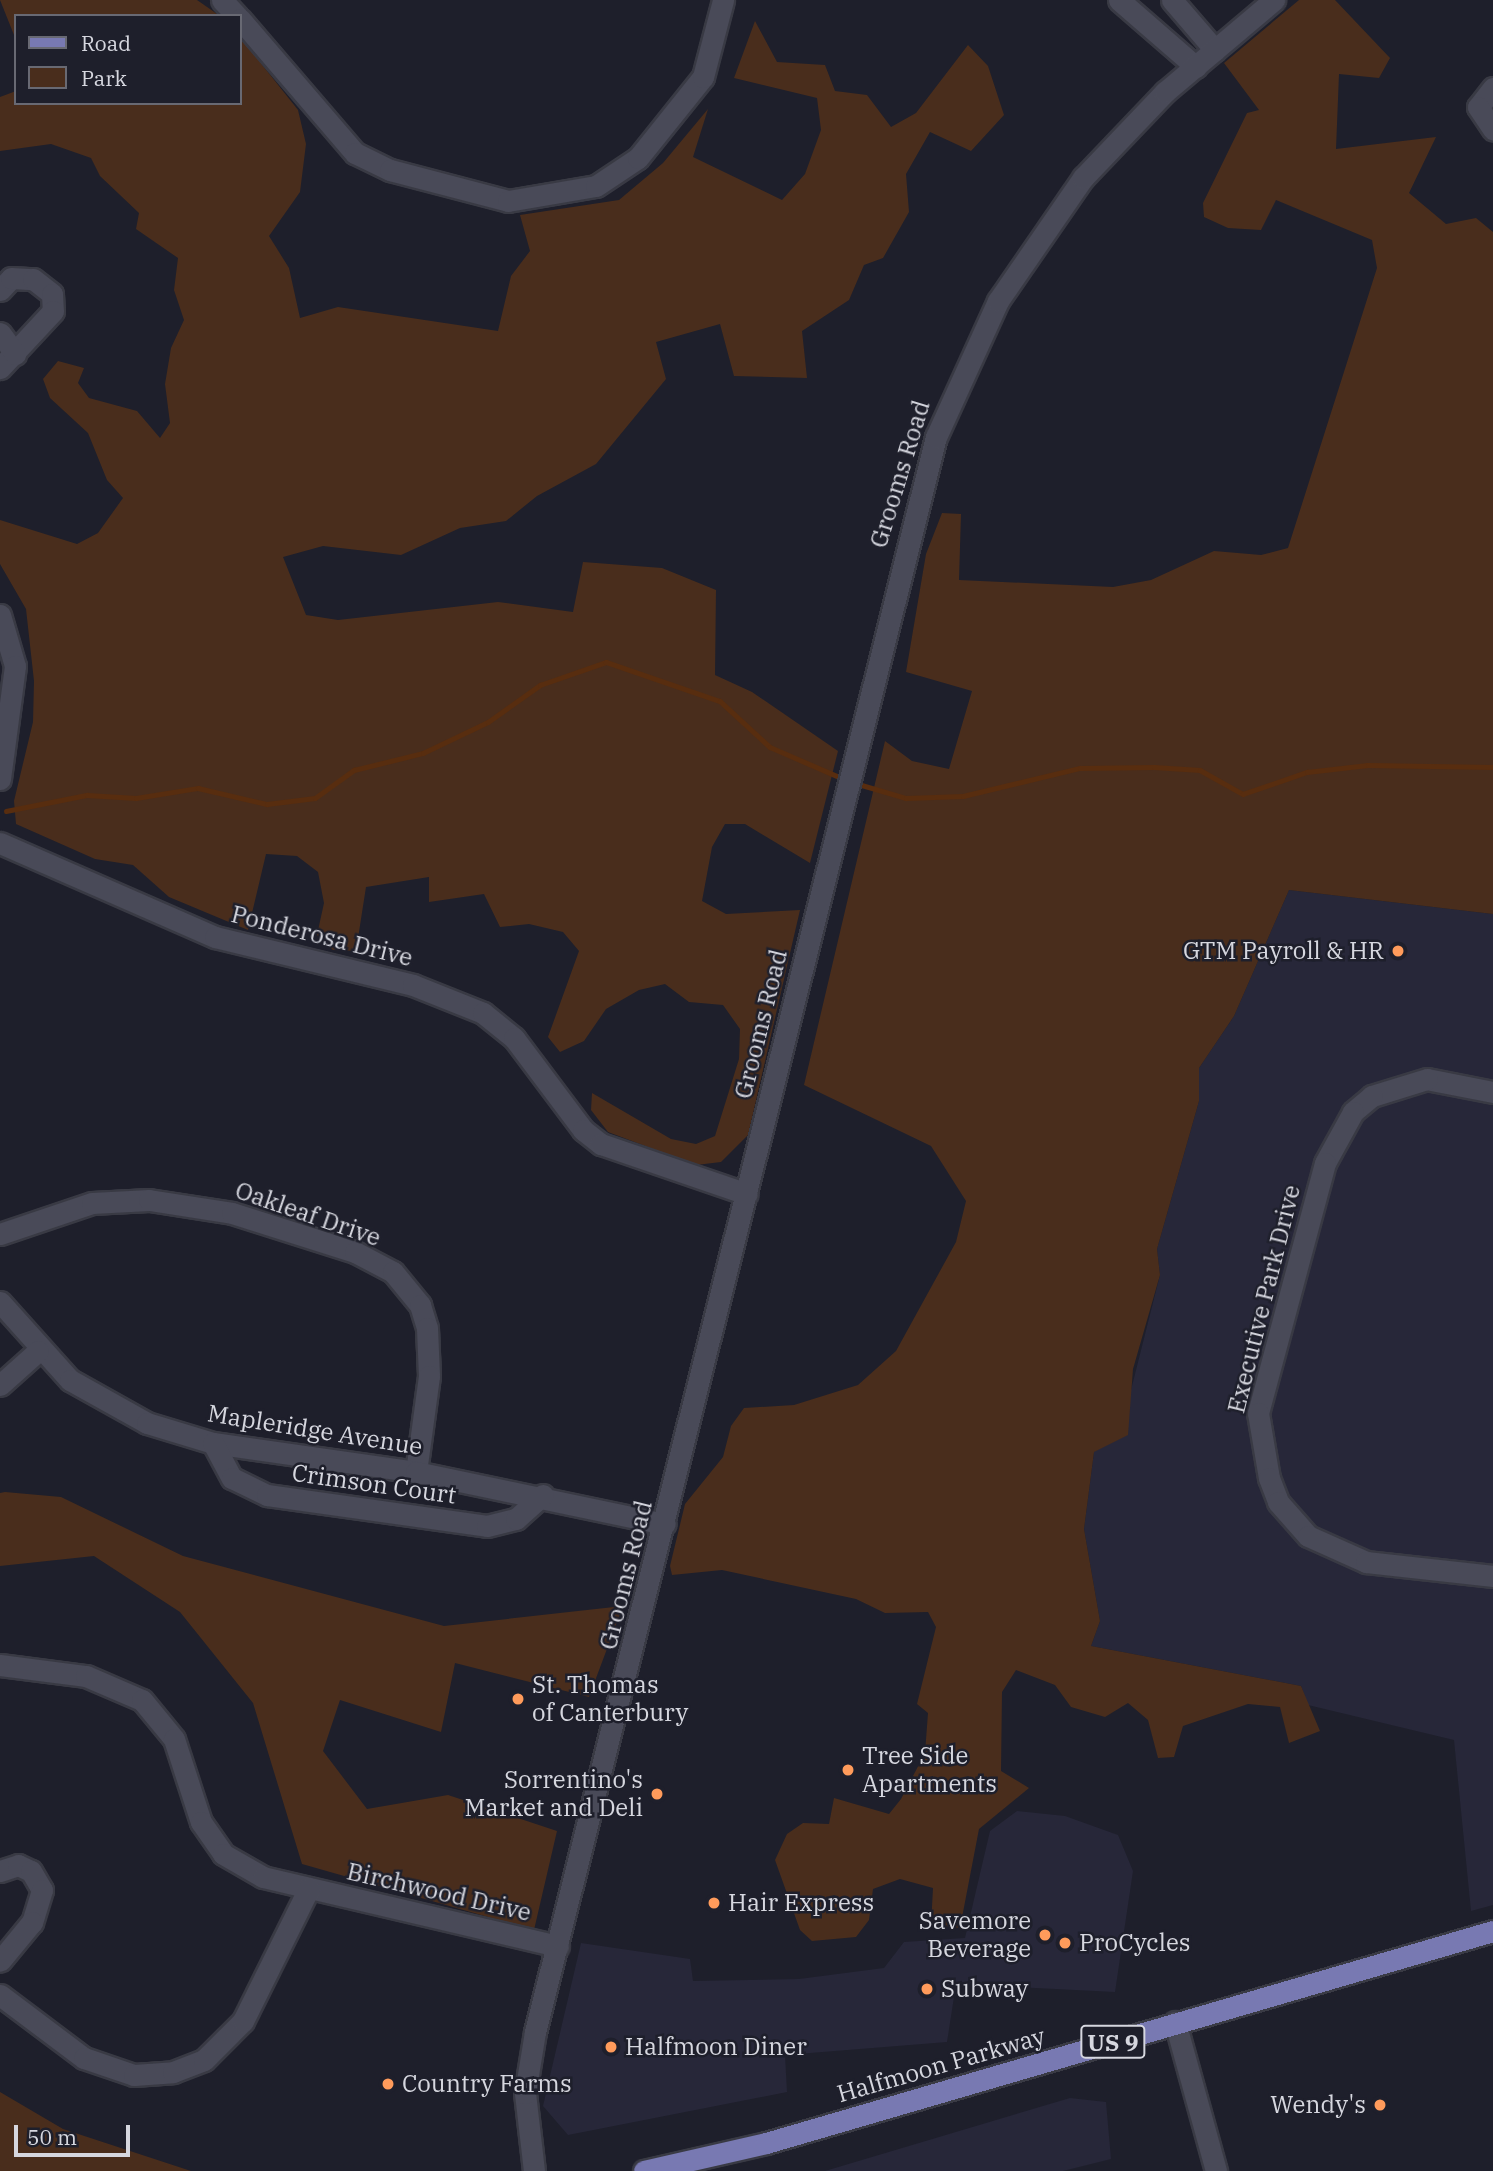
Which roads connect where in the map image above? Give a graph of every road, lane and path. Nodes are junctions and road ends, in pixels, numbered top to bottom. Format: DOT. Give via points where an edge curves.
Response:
graph roads {
  1 [pos="222,0"];
  2 [pos="723,0"];
  3 [pos="1119,0"];
  4 [pos="1172,0"];
  5 [pos="1274,0"];
  6 [pos="235,14"];
  7 [pos="242,22"];
  8 [pos="1216,50"];
  9 [pos="1196,67"];
  10 [pos="1493,88"];
  11 [pos="1493,129"];
  12 [pos="0,290"];
  13 [pos="0,333"];
  14 [pos="8,361"];
  15 [pos="0,615"];
  16 [pos="0,779"];
  17 [pos="0,842"];
  18 [pos="1493,1092"];
  19 [pos="747,1194"];
  20 [pos="0,1234"];
  21 [pos="0,1302"];
  22 [pos="38,1351"];
  23 [pos="0,1385"];
  24 [pos="213,1443"];
  25 [pos="416,1472"];
  26 [pos="543,1495"];
  27 [pos="665,1524"];
  28 [pos="1493,1576"];
  29 [pos="0,1665"];
  30 [pos="0,1871"];
  31 [pos="309,1888"];
  32 [pos="1493,1931"];
  33 [pos="558,1945"];
  34 [pos="0,1961"];
  35 [pos="0,1995"];
  36 [pos="1175,2022"];
  37 [pos="534,2171"];
  38 [pos="644,2171"];
  39 [pos="1216,2171"];
  1 -- 6 [label="street"];
  2 -- 7 [label="street" via="703,77 638,158 596,187 508,201 390,170 355,153"];
  3 -- 9 [label="street"];
  4 -- 8 [label="street"];
  5 -- 8 [label="street, Grooms Road"];
  8 -- 9 [label="street, Grooms Road"];
  9 -- 19 [label="street, Grooms Road" via="1083,178 1021,264 961,372 932,447 897,575"];
  10 -- 11 [label="street" via="1478,107"];
  12 -- 14 [label="street" via="10,278 33,279 52,293 53,311 43,328"];
  13 -- 14 [label="street"];
  15 -- 16 [label="street" via="15,666"];
  17 -- 19 [label="street, Ponderosa Drive" via="215,937 401,981 482,1013 514,1038 583,1130 601,1144"];
  18 -- 28 [label="street, Executive Park Drive" via="1427,1079 1372,1096 1353,1112 1325,1163 1258,1413 1269,1478 1278,1502 1308,1536 1366,1562"];
  19 -- 27 [label="street, Grooms Road"];
  20 -- 25 [label="street, Oakleaf Drive" via="92,1203 149,1200 232,1213 355,1252 393,1272 420,1305 427,1328 429,1376"];
  21 -- 22 [label="street, Mapleridge Avenue"];
  22 -- 23 [label="street"];
  22 -- 24 [label="street, Mapleridge Avenue" via="117,1409"];
  24 -- 25 [label="street, Mapleridge Avenue"];
  24 -- 26 [label="street, Crimson Court" via="232,1478 267,1495 487,1526 516,1519"];
  25 -- 26 [label="street, Mapleridge Avenue"];
  26 -- 27 [label="street, Mapleridge Avenue"];
  27 -- 33 [label="street, Grooms Road"];
  29 -- 31 [label="street, Birchwood Drive" via="86,1676 142,1700 174,1739 201,1822 223,1854 263,1877"];
  30 -- 34 [label="street" via="18,1865 31,1871 42,1889 32,1923"];
  31 -- 33 [label="street, Birchwood Drive"];
  31 -- 35 [label="street, Birchwood Drive" via="243,2021 204,2060 173,2072 134,2075 84,2058"];
  32 -- 36 [label="main road, Halfmoon Parkway / US 9"];
  33 -- 37 [label="street, Grooms Road" via="525,2093"];
  36 -- 38 [label="main road, Halfmoon Parkway / US 9" via="766,2143"];
  36 -- 39 [label="street"];
}
